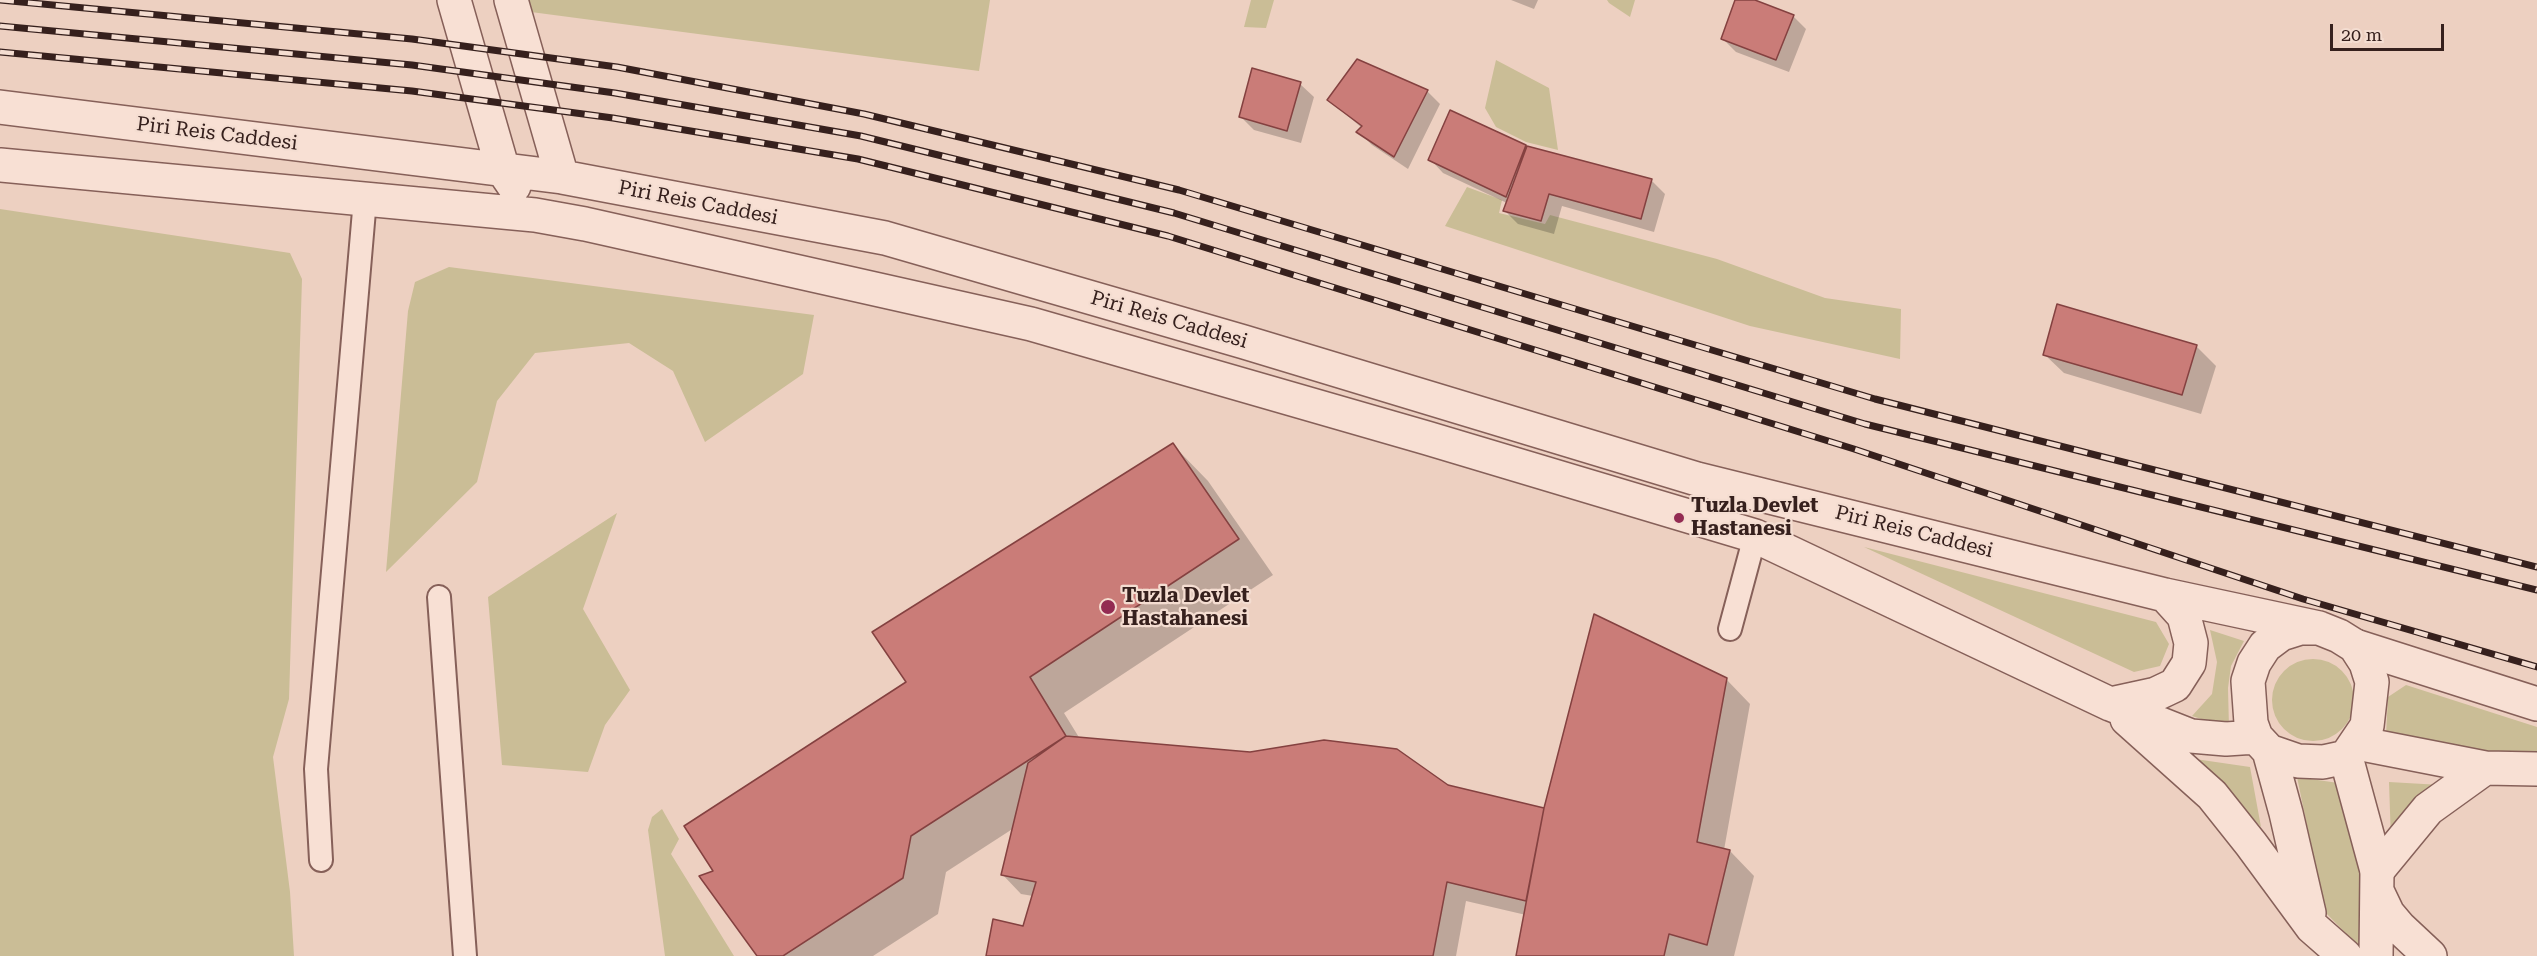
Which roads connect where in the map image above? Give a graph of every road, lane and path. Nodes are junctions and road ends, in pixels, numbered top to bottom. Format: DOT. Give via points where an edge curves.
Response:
graph roads {
  1 [pos="454,0"];
  2 [pos="511,0"];
  3 [pos="0,107"];
  4 [pos="0,165"];
  5 [pos="503,170"];
  6 [pos="562,177"];
  7 [pos="365,199"];
  8 [pos="535,215"];
  9 [pos="1755,536"];
  10 [pos="2165,595"];
  11 [pos="439,597"];
  12 [pos="2319,628"];
  13 [pos="1730,629"];
  14 [pos="2355,646"];
  15 [pos="2110,704"];
  16 [pos="2537,704"];
  17 [pos="2262,744"];
  18 [pos="2351,750"];
  19 [pos="2485,768"];
  20 [pos="2537,769"];
  21 [pos="321,860"];
  22 [pos="2377,882"];
  23 [pos="2315,941"];
  24 [pos="465,956"];
  25 [pos="2345,956"];
  26 [pos="2376,956"];
  27 [pos="2430,956"];
  1 -- 5 [label="street"];
  2 -- 6 [label="street"];
  3 -- 5 [label="street, Piri Reis Caddesi"];
  4 -- 7 [label="street"];
  5 -- 6 [label="street, Piri Reis Caddesi"];
  5 -- 8 [label="street"];
  6 -- 8 [label="street"];
  6 -- 10 [label="street, Piri Reis Caddesi" via="885,238 1697,478"];
  7 -- 8 [label="street"];
  7 -- 21 [label="lane" via="316,769"];
  8 -- 9 [label="street" via="1031,324"];
  9 -- 13 [label="lane"];
  9 -- 15 [label="street"];
  10 -- 12 [label="street, Piri Reis Caddesi"];
  10 -- 15 [label="street" via="2184,616 2191,643 2189,663 2175,685 2156,694"];
  11 -- 24 [label="lane"];
  12 -- 14 [label="street"];
  12 -- 17 [label="street" via="2281,634 2265,646 2254,663 2248,681 2251,723"];
  14 -- 16 [label="street"];
  14 -- 18 [label="street" via="2372,682 2367,726"];
  15 -- 17 [label="street" via="2191,736"];
  15 -- 23 [label="street" via="2212,795 2251,844"];
  17 -- 18 [label="street" via="2298,760 2323,762"];
  17 -- 23 [label="street" via="2286,813"];
  18 -- 19 [label="street"];
  18 -- 22 [label="street"];
  19 -- 20 [label="street"];
  19 -- 22 [label="street" via="2428,809"];
  22 -- 26 [label="street"];
  22 -- 27 [label="street" via="2388,914"];
  23 -- 25 [label="street"];
}
